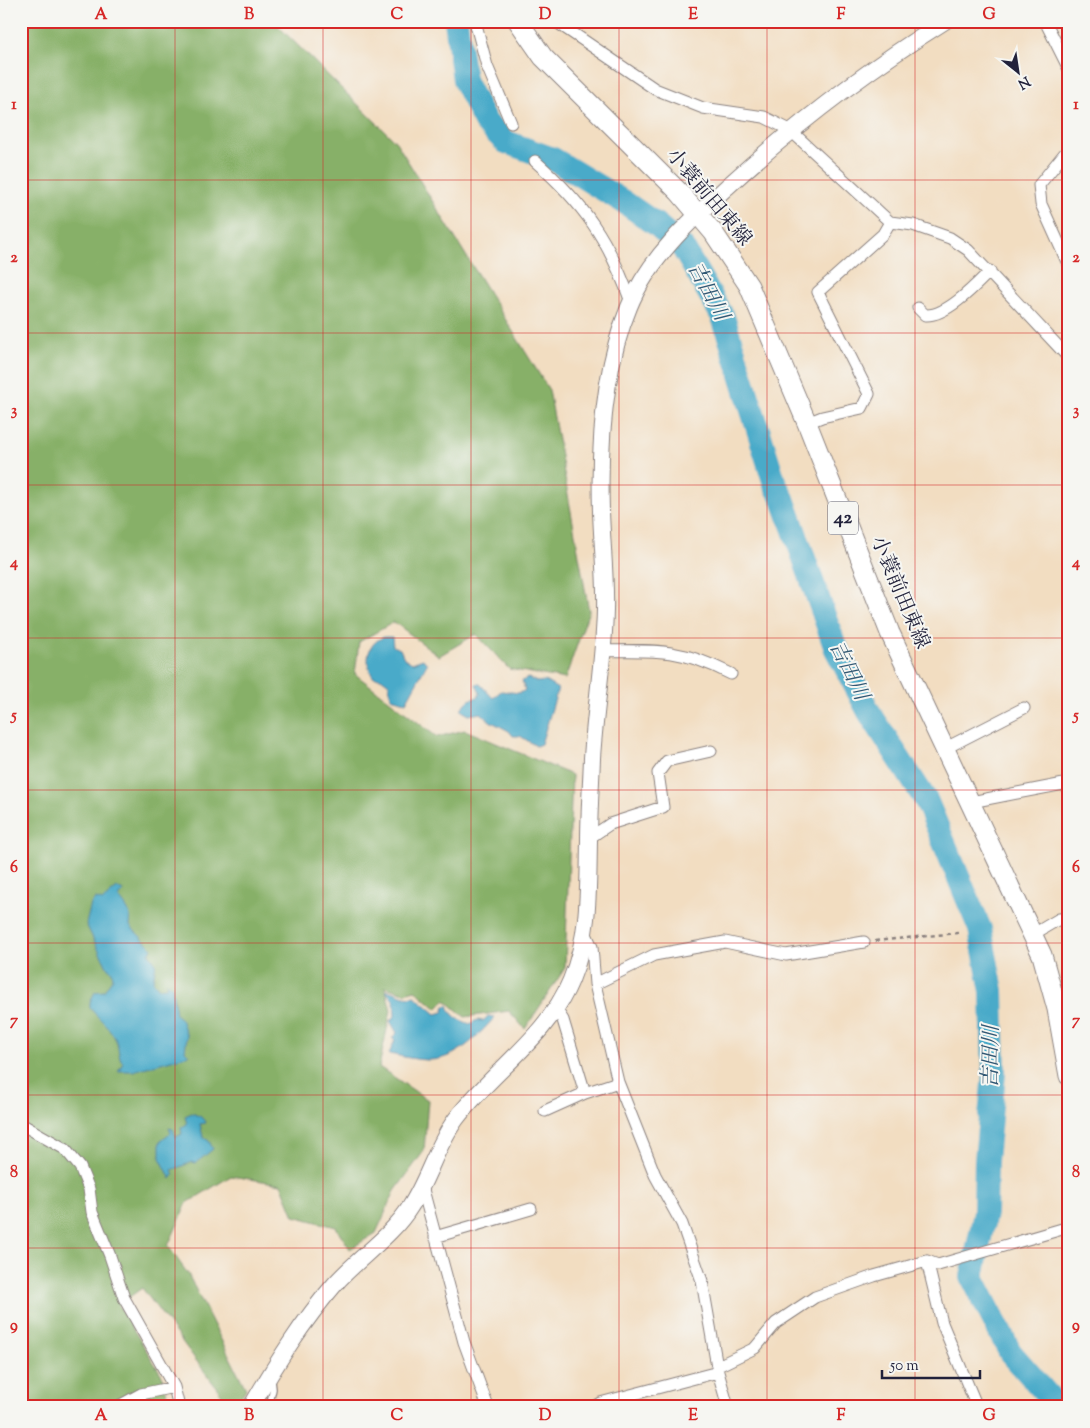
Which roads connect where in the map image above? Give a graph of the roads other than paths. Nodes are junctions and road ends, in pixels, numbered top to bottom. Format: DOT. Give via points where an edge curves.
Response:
graph roads {
  1 [pos="475,21"];
  2 [pos="518,21"];
  3 [pos="555,21"];
  4 [pos="945,21"];
  5 [pos="1045,21"];
  6 [pos="1069,69"];
  7 [pos="511,123"];
  8 [pos="790,130"];
  9 [pos="1069,148"];
  10 [pos="535,161"];
  11 [pos="697,214"];
  12 [pos="890,222"];
  13 [pos="1069,266"];
  14 [pos="990,271"];
  15 [pos="631,302"];
  16 [pos="918,308"];
  17 [pos="1069,358"];
  18 [pos="807,422"];
  19 [pos="602,651"];
  20 [pos="730,674"];
  21 [pos="1024,708"];
  22 [pos="944,749"];
  23 [pos="712,751"];
  24 [pos="1069,783"];
  25 [pos="971,802"];
  26 [pos="588,839"];
  27 [pos="1069,918"];
  28 [pos="586,934"];
  29 [pos="1032,935"];
  30 [pos="864,942"];
  31 [pos="595,984"];
  32 [pos="1063,1008"];
  33 [pos="556,1009"];
  34 [pos="1069,1076"];
  35 [pos="618,1082"];
  36 [pos="585,1093"];
  37 [pos="545,1111"];
  38 [pos="21,1124"];
  39 [pos="422,1186"];
  40 [pos="531,1209"];
  41 [pos="1069,1227"];
  42 [pos="435,1237"];
  43 [pos="927,1260"];
  44 [pos="718,1369"];
  45 [pos="270,1373"];
  46 [pos="174,1387"];
  47 [pos="117,1407"];
  48 [pos="179,1407"];
  49 [pos="251,1407"];
  50 [pos="268,1407"];
  51 [pos="488,1407"];
  52 [pos="594,1407"];
  53 [pos="728,1407"];
  54 [pos="977,1407"];
  1 -- 7 [label="street" via="487,66"];
  2 -- 11 [label="main road, 小蓑前田東線 / 42" via="543,57 679,192"];
  3 -- 8 [label="street" via="655,89 702,108 764,117"];
  4 -- 8 [label="street" via="899,50"];
  5 -- 6 [label="street"];
  8 -- 11 [label="street"];
  8 -- 12 [label="street"];
  9 -- 13 [label="street" via="1039,186 1041,204"];
  10 -- 15 [label="street" via="584,209 611,253"];
  11 -- 15 [label="street" via="655,263"];
  11 -- 18 [label="main road, 小蓑前田東線 / 42" via="749,286"];
  12 -- 14 [label="street" via="913,225 950,238"];
  12 -- 18 [label="street" via="883,234 818,292 869,394 862,408"];
  14 -- 16 [label="street" via="970,292 933,316 925,315"];
  14 -- 17 [label="street"];
  15 -- 19 [label="street" via="619,332 602,440 600,510 606,611"];
  18 -- 22 [label="main road, 小蓑前田東線 / 42" via="890,633"];
  19 -- 20 [label="street" via="664,650 704,660"];
  19 -- 26 [label="street"];
  21 -- 22 [label="street"];
  22 -- 25 [label="main road, 小蓑前田東線 / 42"];
  23 -- 26 [label="street" via="667,761 658,773 663,807 610,824"];
  24 -- 25 [label="street"];
  25 -- 29 [label="main road, 小蓑前田東線 / 42"];
  26 -- 28 [label="street"];
  27 -- 29 [label="street"];
  28 -- 31 [label="street" via="592,947"];
  28 -- 33 [label="street" via="571,980"];
  29 -- 32 [label="main road, 小蓑前田東線 / 42"];
  30 -- 31 [label="street" via="786,955 726,942 654,955"];
  31 -- 35 [label="street"];
  32 -- 34 [label="main road, 小蓑前田東線 / 42"];
  33 -- 36 [label="street" via="563,1020"];
  33 -- 39 [label="street" via="455,1120"];
  35 -- 36 [label="street"];
  35 -- 44 [label="street" via="655,1175 682,1224 702,1281"];
  36 -- 37 [label="street"];
  38 -- 46 [label="street" via="65,1149 80,1167 89,1189 92,1212 124,1298"];
  39 -- 42 [label="street"];
  39 -- 45 [label="street" via="396,1225 336,1283"];
  40 -- 42 [label="street"];
  41 -- 43 [label="street" via="938,1265"];
  42 -- 51 [label="street" via="464,1342"];
  43 -- 44 [label="street" via="815,1297 776,1323 755,1348"];
  43 -- 54 [label="street" via="942,1323"];
  44 -- 52 [label="street"];
  44 -- 53 [label="street"];
  45 -- 49 [label="street"];
  45 -- 50 [label="lane" via="273,1389"];
  46 -- 47 [label="street" via="142,1394"];
  46 -- 48 [label="street"];
}
